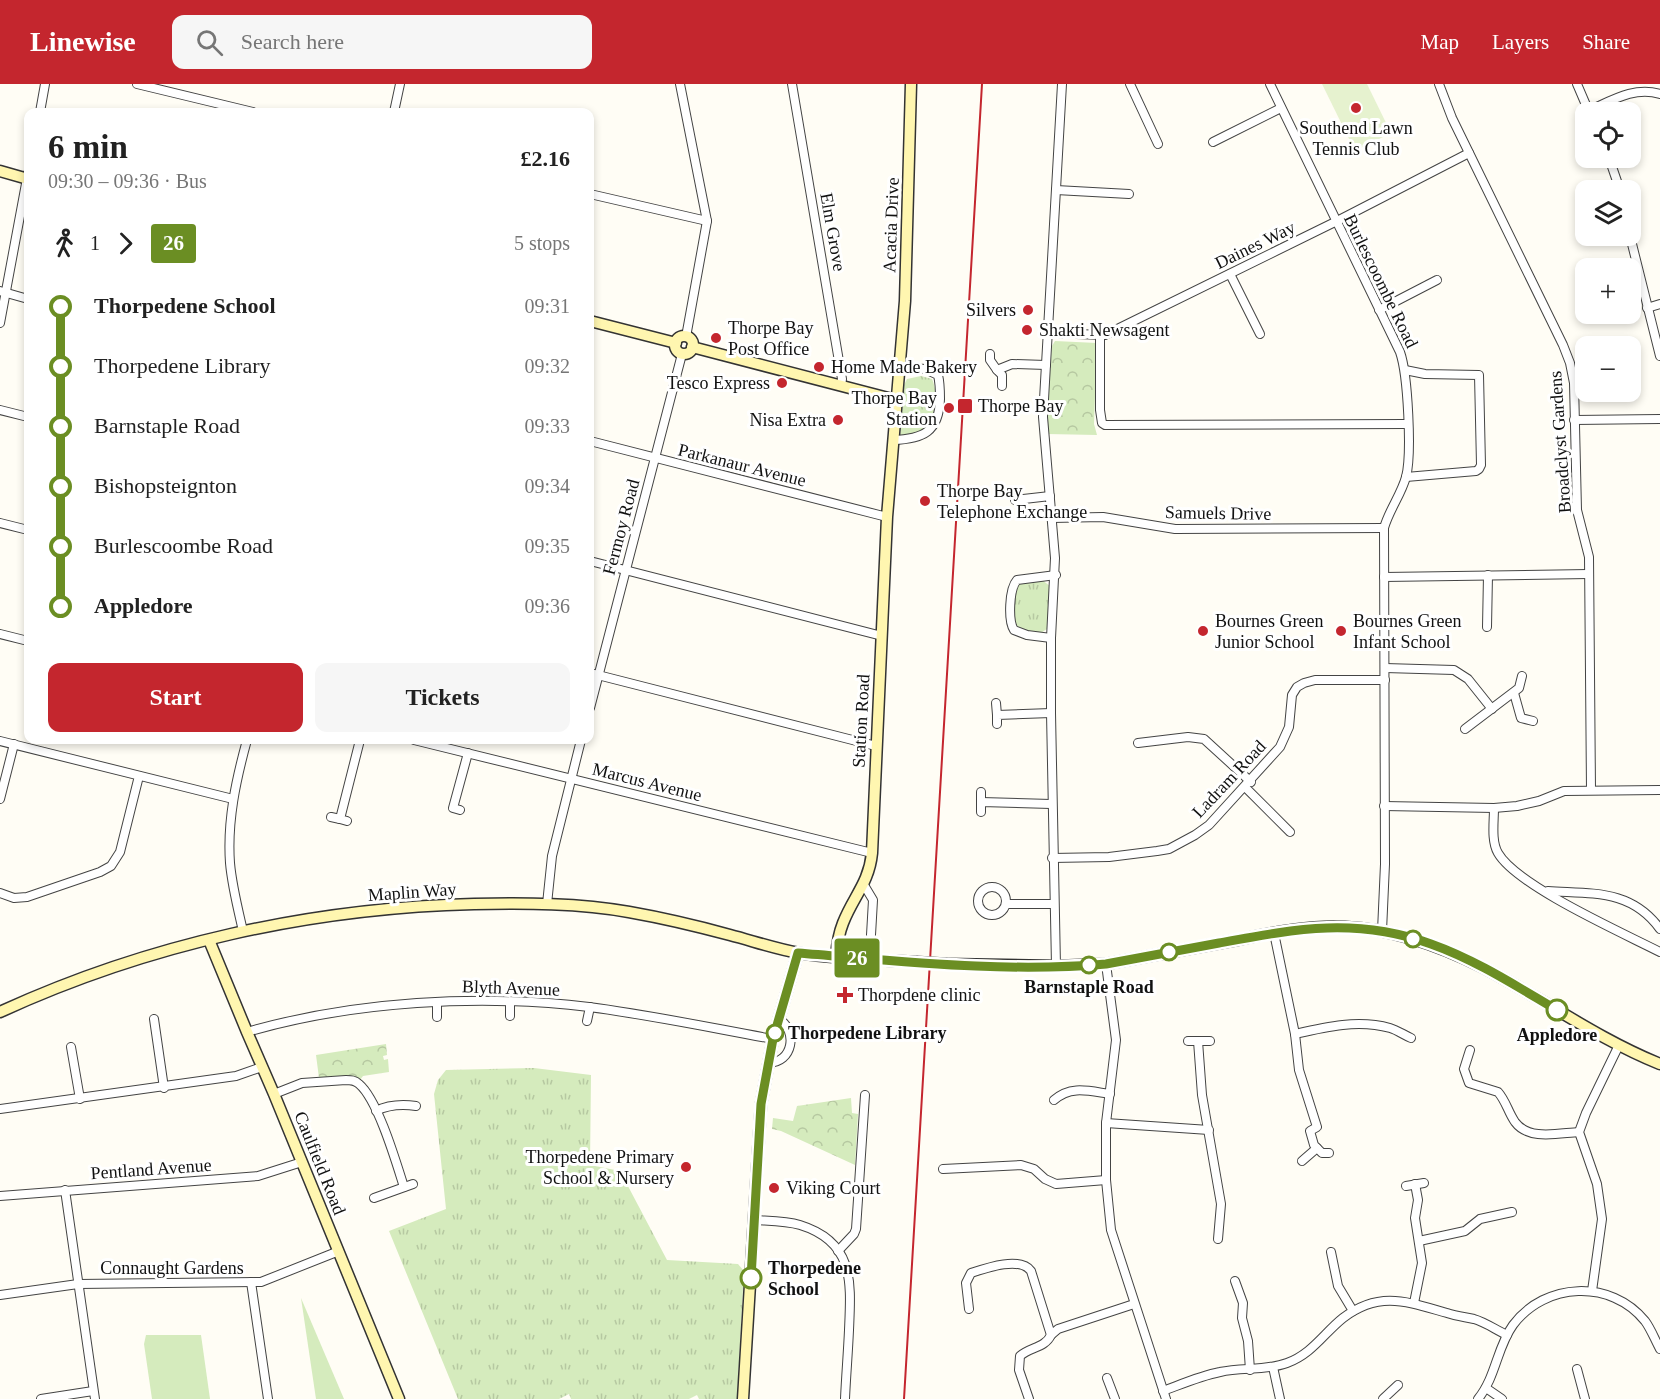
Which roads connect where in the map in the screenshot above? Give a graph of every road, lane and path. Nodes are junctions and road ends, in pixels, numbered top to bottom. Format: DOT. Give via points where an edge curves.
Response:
graph roads {
  1 [pos="45,84"];
  2 [pos="137,84"];
  3 [pos="400,84"];
  4 [pos="680,84"];
  5 [pos="792,84"];
  6 [pos="911,84"];
  7 [pos="1062,84"];
  8 [pos="1130,84"];
  9 [pos="1270,84"];
  10 [pos="1439,84"];
  11 [pos="1577,84"];
  12 [pos="1660,94"];
  13 [pos="1584,102"];
  14 [pos="1610,102"];
  15 [pos="41,108"];
  16 [pos="236,108"];
  17 [pos="395,108"];
  18 [pos="1281,108"];
  19 [pos="1213,142"];
  20 [pos="1158,144"];
  21 [pos="1469,153"];
  22 [pos="0,171"];
  23 [pos="24,176"];
  24 [pos="1056,190"];
  25 [pos="1129,194"];
  26 [pos="24,195"];
  27 [pos="594,195"];
  28 [pos="707,221"];
  29 [pos="1335,222"];
  30 [pos="1632,246"];
  31 [pos="1230,274"];
  32 [pos="1437,280"];
  33 [pos="3,292"];
  34 [pos="24,297"];
  35 [pos="1660,303"];
  36 [pos="1647,308"];
  37 [pos="1378,310"];
  38 [pos="594,322"];
  39 [pos="0,323"];
  40 [pos="1048,333"];
  41 [pos="1100,334"];
  42 [pos="1260,334"];
  43 [pos="689,342"];
  44 [pos="676,343"];
  45 [pos="682,354"];
  46 [pos="990,354"];
  47 [pos="1660,356"];
  48 [pos="1046,365"];
  49 [pos="900,367"];
  50 [pos="998,370"];
  51 [pos="1405,370"];
  52 [pos="841,385"];
  53 [pos="1002,386"];
  54 [pos="896,399"];
  55 [pos="0,410"];
  56 [pos="24,416"];
  57 [pos="1660,419"];
  58 [pos="1575,420"];
  59 [pos="1407,424"];
  60 [pos="893,440"];
  61 [pos="594,442"];
  62 [pos="655,458"];
  63 [pos="1406,477"];
  64 [pos="1050,496"];
  65 [pos="1015,500"];
  66 [pos="887,518"];
  67 [pos="1052,518"];
  68 [pos="0,524"];
  69 [pos="1384,528"];
  70 [pos="24,529"];
  71 [pos="885,558"];
  72 [pos="594,562"];
  73 [pos="625,570"];
  74 [pos="1588,574"];
  75 [pos="1056,575"];
  76 [pos="1488,575"];
  77 [pos="1384,577"];
  78 [pos="1487,627"];
  79 [pos="0,634"];
  80 [pos="882,636"];
  81 [pos="1051,638"];
  82 [pos="24,640"];
  83 [pos="1385,668"];
  84 [pos="594,674"];
  85 [pos="1522,676"];
  86 [pos="1385,680"];
  87 [pos="1514,693"];
  88 [pos="996,703"];
  89 [pos="1492,709"];
  90 [pos="1051,713"];
  91 [pos="997,715"];
  92 [pos="1533,722"];
  93 [pos="997,724"];
  94 [pos="1465,729"];
  95 [pos="0,741"];
  96 [pos="1138,743"];
  97 [pos="14,744"];
  98 [pos="246,744"];
  99 [pos="359,744"];
  100 [pos="431,744"];
  101 [pos="580,744"];
  102 [pos="876,746"];
  103 [pos="468,753"];
  104 [pos="140,776"];
  105 [pos="571,779"];
  106 [pos="1248,784"];
  107 [pos="1591,790"];
  108 [pos="1660,790"];
  109 [pos="981,792"];
  110 [pos="0,799"];
  111 [pos="233,799"];
  112 [pos="981,802"];
  113 [pos="1052,804"];
  114 [pos="1384,806"];
  115 [pos="453,808"];
  116 [pos="1494,808"];
  117 [pos="981,812"];
  118 [pos="339,819"];
  119 [pos="1290,831"];
  120 [pos="872,854"];
  121 [pos="1052,858"];
  122 [pos="864,885"];
  123 [pos="1543,890"];
  124 [pos="1569,892"];
  125 [pos="0,893"];
  126 [pos="1566,903"];
  127 [pos="547,904"];
  128 [pos="1006,904"];
  129 [pos="1053,904"];
  130 [pos="1660,929"];
  131 [pos="1382,931"];
  132 [pos="243,932"];
  133 [pos="1274,933"];
  134 [pos="871,935"];
  135 [pos="209,940"];
  136 [pos="1660,951"];
  137 [pos="798,953"];
  138 [pos="836,956"];
  139 [pos="1106,964"];
  140 [pos="1056,966"];
  141 [pos="437,1002"];
  142 [pos="510,1002"];
  143 [pos="590,1007"];
  144 [pos="0,1012"];
  145 [pos="510,1016"];
  146 [pos="437,1017"];
  147 [pos="154,1019"];
  148 [pos="779,1019"];
  149 [pos="587,1021"];
  150 [pos="247,1032"];
  151 [pos="1294,1034"];
  152 [pos="1411,1038"];
  153 [pos="773,1039"];
  154 [pos="1188,1041"];
  155 [pos="1198,1041"];
  156 [pos="1210,1041"];
  157 [pos="1619,1045"];
  158 [pos="71,1047"];
  159 [pos="1470,1050"];
  160 [pos="768,1064"];
  161 [pos="1660,1064"];
  162 [pos="262,1067"];
  163 [pos="164,1088"];
  164 [pos="274,1094"];
  165 [pos="1110,1094"];
  166 [pos="865,1095"];
  167 [pos="80,1099"];
  168 [pos="1054,1100"];
  169 [pos="416,1106"];
  170 [pos="0,1109"];
  171 [pos="376,1111"];
  172 [pos="1106,1123"];
  173 [pos="1209,1130"];
  174 [pos="1579,1132"];
  175 [pos="1317,1148"];
  176 [pos="1329,1153"];
  177 [pos="1302,1161"];
  178 [pos="302,1162"];
  179 [pos="943,1169"];
  180 [pos="1106,1180"];
  181 [pos="413,1184"];
  182 [pos="1406,1186"];
  183 [pos="404,1187"];
  184 [pos="64,1190"];
  185 [pos="0,1196"];
  186 [pos="374,1198"];
  187 [pos="1512,1212"];
  188 [pos="754,1220"];
  189 [pos="1218,1239"];
  190 [pos="1419,1241"];
  191 [pos="339,1251"];
  192 [pos="838,1251"];
  193 [pos="1331,1252"];
  194 [pos="1235,1281"];
  195 [pos="251,1282"];
  196 [pos="78,1284"];
  197 [pos="1592,1291"];
  198 [pos="0,1295"];
  199 [pos="1414,1303"];
  200 [pos="1134,1304"];
  201 [pos="969,1309"];
  202 [pos="1353,1311"];
  203 [pos="1051,1335"];
  204 [pos="1507,1335"];
  205 [pos="1660,1349"];
  206 [pos="1274,1367"];
  207 [pos="1576,1369"];
  208 [pos="1250,1370"];
  209 [pos="1107,1377"];
  210 [pos="1398,1385"];
  211 [pos="1486,1388"];
  212 [pos="94,1395"];
  213 [pos="1165,1395"];
  214 [pos="1389,1397"];
  215 [pos="41,1399"];
  216 [pos="268,1399"];
  217 [pos="399,1399"];
  218 [pos="742,1399"];
  219 [pos="845,1399"];
  220 [pos="1029,1399"];
  221 [pos="1115,1399"];
  222 [pos="1280,1399"];
  223 [pos="1478,1399"];
  224 [pos="1502,1399"];
  225 [pos="1585,1399"];
  1 -- 15 [label="street"];
  2 -- 16 [label="street"];
  3 -- 17 [label="street"];
  4 -- 28 [label="street"];
  5 -- 52 [label="street, Elm Grove"];
  6 -- 49 [label="street, Acacia Drive"];
  7 -- 24 [label="street"];
  8 -- 20 [label="street"];
  9 -- 18 [label="street, Burlescoombe Road"];
  10 -- 21 [label="street, Broadclyst Gardens"];
  11 -- 13 [label="street"];
  12 -- 14 [label="street" via="1630,93"];
  18 -- 19 [label="street"];
  18 -- 29 [label="street, Burlescoombe Road"];
  21 -- 29 [label="street, Daines Way"];
  21 -- 58 [label="street, Broadclyst Gardens" via="1563,345 1572,374"];
  22 -- 23 [label="street"];
  24 -- 25 [label="street"];
  24 -- 40 [label="street"];
  26 -- 33 [label="street"];
  27 -- 28 [label="street"];
  28 -- 43 [label="street"];
  29 -- 31 [label="street, Daines Way"];
  29 -- 37 [label="street, Burlescoombe Road"];
  30 -- 36 [label="street"];
  31 -- 41 [label="street, Daines Way"];
  31 -- 42 [label="street"];
  32 -- 37 [label="street"];
  33 -- 34 [label="street"];
  33 -- 39 [label="street"];
  35 -- 36 [label="street"];
  36 -- 47 [label="street"];
  37 -- 51 [label="street, Burlescoombe Road"];
  38 -- 44 [label="street"];
  40 -- 41 [label="street, Daines Way"];
  40 -- 48 [label="street"];
  41 -- 59 [label="street" via="1101,418 1106,425"];
  43 -- 44 [label="street" via="679,339"];
  43 -- 45 [label="street" via="688,353"];
  43 -- 52 [label="street"];
  44 -- 45 [label="street"];
  45 -- 62 [label="street, Fermoy Road"];
  46 -- 50 [label="street"];
  48 -- 50 [label="street" via="1012,364"];
  48 -- 64 [label="street" via="1043,424"];
  49 -- 54 [label="street, Acacia Drive"];
  49 -- 60 [label="street" via="925,369 938,375 939,407 938,417 928,432"];
  50 -- 53 [label="street"];
  51 -- 59 [label="street, Burlescoombe Road"];
  51 -- 63 [label="street" via="1417,374 1479,375 1480,455 1476,471"];
  52 -- 54 [label="street"];
  54 -- 60 [label="street, Acacia Drive"];
  55 -- 56 [label="street"];
  57 -- 58 [label="street"];
  58 -- 74 [label="street, Broadclyst Gardens" via="1577,503 1587,546"];
  59 -- 63 [label="street, Burlescoombe Road"];
  60 -- 66 [label="street, Acacia Drive"];
  61 -- 62 [label="street, Parkanaur Avenue"];
  62 -- 66 [label="street, Parkanaur Avenue"];
  62 -- 73 [label="street, Fermoy Road"];
  63 -- 69 [label="street, Burlescoombe Road"];
  64 -- 65 [label="street"];
  64 -- 67 [label="street"];
  66 -- 71 [label="street, Acacia Drive"];
  67 -- 69 [label="street, Samuels Drive" via="1110,518 1175,529"];
  67 -- 75 [label="street"];
  68 -- 70 [label="street"];
  69 -- 77 [label="street, Burlescoombe Road"];
  71 -- 80 [label="street, Station Road"];
  72 -- 73 [label="street"];
  73 -- 80 [label="street"];
  73 -- 84 [label="street, Fermoy Road"];
  74 -- 76 [label="street"];
  74 -- 107 [label="street, Broadclyst Gardens"];
  75 -- 81 [label="street"];
  75 -- 81 [label="street" via="1017,580 1011,598 1010,623 1014,630"];
  76 -- 77 [label="street"];
  76 -- 78 [label="street"];
  77 -- 83 [label="street, Burlescoombe Road"];
  79 -- 82 [label="street"];
  80 -- 102 [label="street, Station Road"];
  81 -- 90 [label="street"];
  83 -- 86 [label="street, Burlescoombe Road"];
  83 -- 89 [label="street" via="1458,672"];
  84 -- 102 [label="street"];
  85 -- 87 [label="street" via="1522,684"];
  86 -- 106 [label="street, Ladram Road" via="1315,680 1297,687 1290,702 1285,738"];
  86 -- 114 [label="street, Burlescoombe Road"];
  87 -- 89 [label="street"];
  87 -- 92 [label="street" via="1521,718"];
  88 -- 91 [label="street"];
  89 -- 94 [label="street"];
  90 -- 91 [label="street"];
  90 -- 113 [label="street"];
  91 -- 93 [label="street"];
  95 -- 97 [label="street"];
  96 -- 106 [label="street" via="1204,739"];
  97 -- 104 [label="street"];
  97 -- 110 [label="street"];
  98 -- 111 [label="street"];
  99 -- 118 [label="street"];
  100 -- 103 [label="street, Marcus Avenue"];
  101 -- 105 [label="street"];
  102 -- 120 [label="street, Station Road"];
  103 -- 105 [label="street, Marcus Avenue"];
  103 -- 115 [label="street"];
  104 -- 111 [label="street"];
  104 -- 125 [label="street" via="120,852 111,866 27,897"];
  105 -- 120 [label="street, Marcus Avenue"];
  105 -- 127 [label="street" via="552,856"];
  106 -- 119 [label="street"];
  106 -- 121 [label="street, Ladram Road" via="1209,825 1169,849"];
  107 -- 108 [label="street"];
  107 -- 116 [label="street" via="1564,791 1539,801"];
  109 -- 112 [label="street"];
  111 -- 132 [label="street" via="230,863"];
  112 -- 113 [label="street"];
  112 -- 117 [label="street"];
  113 -- 121 [label="street"];
  114 -- 116 [label="street"];
  114 -- 131 [label="street, Burlescoombe Road"];
  116 -- 123 [label="street" via="1498,854"];
  120 -- 122 [label="street, Station Road"];
  121 -- 129 [label="street"];
  122 -- 134 [label="street" via="873,900"];
  122 -- 138 [label="street, Station Road" via="842,926"];
  123 -- 124 [label="street"];
  123 -- 126 [label="street"];
  124 -- 126 [label="street"];
  124 -- 130 [label="street" via="1599,893 1628,902"];
  126 -- 136 [label="street"];
  127 -- 132 [label="street, Maplin Way" via="401,908 320,917"];
  127 -- 137 [label="street, Maplin Way" via="629,912"];
  128 -- 129 [label="street"];
  129 -- 140 [label="street"];
  131 -- 133 [label="street, Maplin Way" via="1331,927"];
  131 -- 157 [label="street, Maplin Way" via="1464,958"];
  132 -- 135 [label="street, Maplin Way"];
  133 -- 139 [label="street, Maplin Way"];
  133 -- 151 [label="street"];
  135 -- 144 [label="street, Maplin Way" via="117,966"];
  135 -- 150 [label="street, Caulfield Road"];
  137 -- 138 [label="street, Maplin Way"];
  137 -- 148 [label="street"];
  138 -- 140 [label="street, Maplin Way, bridge"];
  139 -- 140 [label="street, Maplin Way"];
  139 -- 165 [label="street" via="1116,1040"];
  141 -- 142 [label="street, Blyth Avenue"];
  141 -- 146 [label="street"];
  141 -- 150 [label="street, Blyth Avenue" via="342,1012"];
  142 -- 143 [label="street, Blyth Avenue"];
  142 -- 145 [label="street"];
  143 -- 149 [label="street"];
  143 -- 153 [label="street, Blyth Avenue"];
  147 -- 163 [label="street"];
  148 -- 153 [label="street"];
  148 -- 160 [label="street" via="788,1026 791,1038 786,1055 775,1064"];
  150 -- 162 [label="street, Caulfield Road"];
  151 -- 152 [label="street" via="1357,1023 1390,1028"];
  151 -- 175 [label="street" via="1299,1070 1317,1127 1310,1131"];
  153 -- 160 [label="street"];
  154 -- 155 [label="street"];
  155 -- 156 [label="street"];
  155 -- 173 [label="street"];
  157 -- 161 [label="street, Maplin Way"];
  157 -- 174 [label="street"];
  158 -- 167 [label="street"];
  159 -- 174 [label="street" via="1464,1069 1469,1083 1498,1092 1523,1130 1532,1134"];
  160 -- 188 [label="street" via="761,1104"];
  162 -- 163 [label="street" via="236,1076"];
  162 -- 164 [label="street, Caulfield Road"];
  163 -- 167 [label="street"];
  164 -- 171 [label="street" via="302,1083 353,1080 363,1088"];
  164 -- 178 [label="street, Caulfield Road"];
  165 -- 168 [label="street" via="1076,1090"];
  165 -- 172 [label="street"];
  166 -- 192 [label="street" via="860,1108 856,1229"];
  167 -- 170 [label="street"];
  169 -- 171 [label="street" via="405,1102"];
  171 -- 183 [label="street"];
  172 -- 173 [label="street"];
  172 -- 180 [label="street"];
  173 -- 189 [label="street" via="1221,1204"];
  174 -- 197 [label="street" via="1597,1184 1602,1219"];
  175 -- 176 [label="street" via="1322,1154"];
  175 -- 177 [label="street"];
  178 -- 184 [label="street, Pentland Avenue" via="258,1176"];
  178 -- 191 [label="street, Caulfield Road"];
  179 -- 180 [label="street" via="1021,1165 1056,1184"];
  180 -- 200 [label="street" via="1111,1230"];
  181 -- 183 [label="street"];
  182 -- 190 [label="street" via="1420,1184 1415,1218"];
  183 -- 186 [label="street"];
  184 -- 185 [label="street, Pentland Avenue"];
  184 -- 196 [label="street"];
  187 -- 190 [label="street" via="1480,1219 1465,1231"];
  188 -- 192 [label="street" via="802,1226"];
  188 -- 218 [label="street"];
  190 -- 199 [label="street" via="1421,1271"];
  191 -- 195 [label="street, Connaught Gardens" via="261,1282"];
  191 -- 217 [label="street, Caulfield Road"];
  192 -- 219 [label="street" via="851,1284"];
  193 -- 202 [label="street" via="1338,1286"];
  194 -- 208 [label="street" via="1243,1303"];
  195 -- 196 [label="street, Connaught Gardens"];
  195 -- 216 [label="street"];
  196 -- 198 [label="street, Connaught Gardens"];
  196 -- 212 [label="street"];
  197 -- 204 [label="street" via="1569,1291 1541,1300 1524,1312"];
  197 -- 205 [label="street" via="1620,1301 1636,1312"];
  199 -- 202 [label="street" via="1386,1300"];
  199 -- 204 [label="street" via="1476,1320"];
  200 -- 203 [label="street" via="1058,1329"];
  200 -- 213 [label="street"];
  201 -- 203 [label="street" via="966,1283 971,1273 1021,1263 1031,1271"];
  202 -- 206 [label="street" via="1309,1352"];
  203 -- 220 [label="street" via="1044,1344 1020,1356 1019,1370"];
  204 -- 211 [label="street"];
  206 -- 208 [label="street"];
  206 -- 222 [label="street"];
  207 -- 225 [label="street" via="1585,1378"];
  208 -- 213 [label="street" via="1221,1371"];
  209 -- 221 [label="street"];
  210 -- 214 [label="street"];
  211 -- 223 [label="street"];
  211 -- 224 [label="street"];
  212 -- 215 [label="street"];
}
